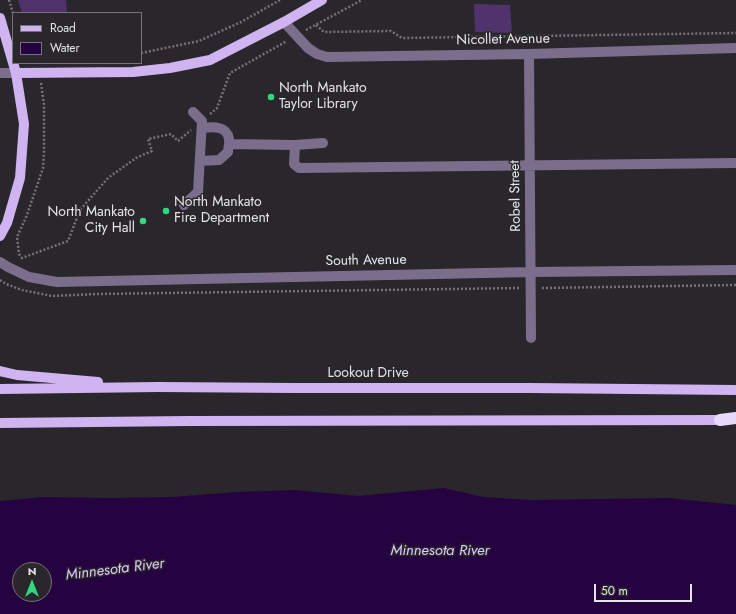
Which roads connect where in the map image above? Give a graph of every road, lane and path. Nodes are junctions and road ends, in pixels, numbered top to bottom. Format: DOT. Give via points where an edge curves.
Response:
graph roads {
  1 [pos="9,0"];
  2 [pos="280,0"];
  3 [pos="322,0"];
  4 [pos="13,12"];
  5 [pos="0,18"];
  6 [pos="284,22"];
  7 [pos="316,25"];
  8 [pos="736,33"];
  9 [pos="736,48"];
  10 [pos="142,53"];
  11 [pos="529,54"];
  12 [pos="12,60"];
  13 [pos="13,64"];
  14 [pos="0,73"];
  15 [pos="230,73"];
  16 [pos="16,74"];
  17 [pos="40,74"];
  18 [pos="193,112"];
  19 [pos="202,125"];
  20 [pos="229,144"];
  21 [pos="323,144"];
  22 [pos="295,145"];
  23 [pos="200,161"];
  24 [pos="736,163"];
  25 [pos="530,165"];
  26 [pos="184,205"];
  27 [pos="0,236"];
  28 [pos="0,262"];
  29 [pos="736,270"];
  30 [pos="531,272"];
  31 [pos="0,280"];
  32 [pos="736,285"];
  33 [pos="531,288"];
  34 [pos="531,338"];
  35 [pos="0,371"];
  36 [pos="158,387"];
  37 [pos="0,389"];
  38 [pos="736,390"];
  39 [pos="736,419"];
  40 [pos="720,420"];
  41 [pos="0,424"];
  1 -- 4 [label="path"];
  2 -- 10 [label="path" via="241,22 199,41"];
  3 -- 6 [label="main road"];
  5 -- 12 [label="main road"];
  6 -- 11 [label="street, Nicollet Avenue" via="308,48 327,57"];
  6 -- 17 [label="main road" via="210,60 133,72"];
  7 -- 8 [label="path" via="324,32 391,31 402,38"];
  9 -- 11 [label="street, Nicollet Avenue"];
  11 -- 25 [label="street, Robel Street"];
  13 -- 16 [label="main road"];
  14 -- 16 [label="street"];
  15 -- 19 [label="path" via="217,108"];
  16 -- 17 [label="main road"];
  16 -- 27 [label="main road" via="24,124 20,178 7,223"];
  17 -- 19 [label="path" via="44,105 43,168 17,237 22,258 68,241 80,210 108,178 136,158 152,151 148,139 170,134 178,141"];
  18 -- 19 [label="street"];
  19 -- 20 [label="street" via="217,127 226,132"];
  19 -- 23 [label="street"];
  20 -- 22 [label="street"];
  20 -- 23 [label="street" via="228,152 219,160"];
  21 -- 22 [label="street"];
  22 -- 25 [label="street" via="294,164 299,168"];
  23 -- 26 [label="street" via="198,192"];
  24 -- 25 [label="street"];
  25 -- 30 [label="street, Robel Street"];
  28 -- 30 [label="street, South Avenue" via="29,276 57,282"];
  29 -- 30 [label="street, South Avenue"];
  30 -- 33 [label="street, Robel Street"];
  31 -- 33 [label="path" via="22,290 52,296"];
  32 -- 33 [label="path"];
  33 -- 34 [label="street, Robel Street"];
  35 -- 36 [label="main road" via="17,375"];
  36 -- 37 [label="main road, Lookout Drive"];
  36 -- 38 [label="main road, Lookout Drive"];
  39 -- 40 [label="highway"];
  40 -- 41 [label="main road"];
}
